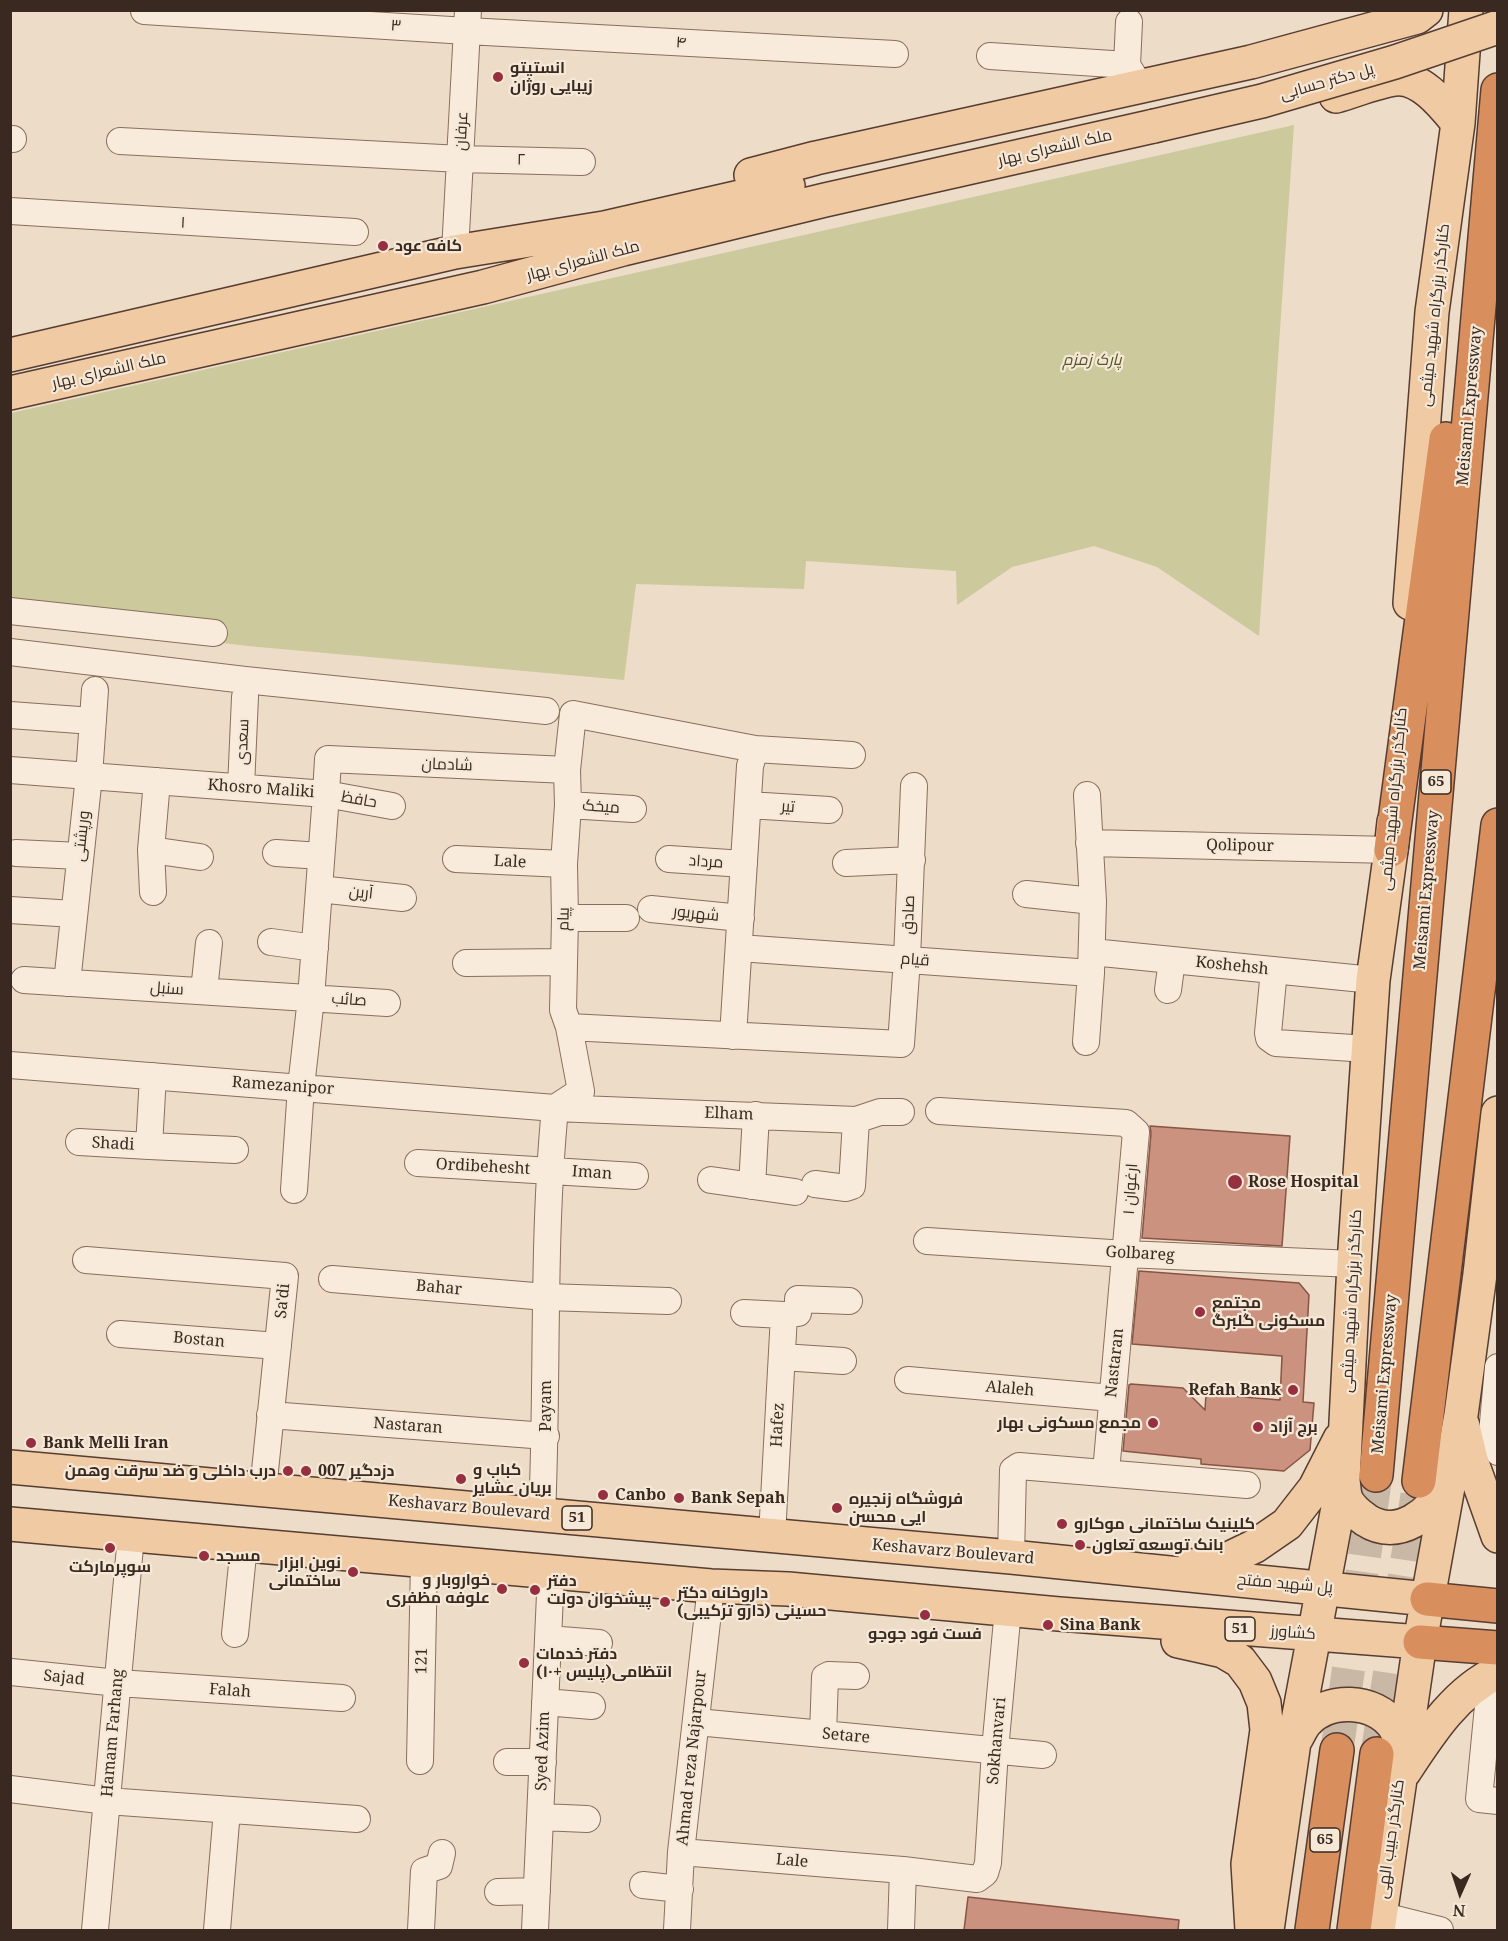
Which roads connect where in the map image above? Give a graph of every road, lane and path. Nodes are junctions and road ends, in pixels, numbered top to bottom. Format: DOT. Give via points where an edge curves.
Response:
graph roads {
  1 [pos="1426,10"];
  2 [pos="1466,10"];
  3 [pos="1484,10"];
  4 [pos="144,11"];
  5 [pos="468,21"];
  6 [pos="1129,22"];
  7 [pos="1394,23"];
  8 [pos="1497,27"];
  9 [pos="895,54"];
  10 [pos="990,56"];
  11 [pos="1396,79"];
  12 [pos="1497,90"];
  13 [pos="1143,95"];
  14 [pos="1458,123"];
  15 [pos="120,141"];
  16 [pos="460,159"];
  17 [pos="582,162"];
  18 [pos="1490,195"];
  19 [pos="10,212"];
  20 [pos="355,232"];
  21 [pos="455,252"];
  22 [pos="483,287"];
  23 [pos="10,355"];
  24 [pos="10,393"];
  25 [pos="10,610"];
  26 [pos="214,633"];
  27 [pos="10,652"];
  28 [pos="95,690"];
  29 [pos="245,697"];
  30 [pos="546,711"];
  31 [pos="10,716"];
  32 [pos="93,721"];
  33 [pos="755,749"];
  34 [pos="852,755"];
  35 [pos="10,770"];
  36 [pos="567,770"];
  37 [pos="89,776"];
  38 [pos="157,781"];
  39 [pos="914,786"];
  40 [pos="241,787"];
  41 [pos="326,794"];
  42 [pos="1087,795"];
  43 [pos="568,805"];
  44 [pos="748,805"];
  45 [pos="392,806"];
  46 [pos="633,809"];
  47 [pos="829,810"];
  48 [pos="1497,825"];
  49 [pos="1089,843"];
  50 [pos="151,850"];
  51 [pos="1391,850"];
  52 [pos="16,853"];
  53 [pos="276,853"];
  54 [pos="80,856"];
  55 [pos="321,856"];
  56 [pos="200,857"];
  57 [pos="456,859"];
  58 [pos="669,859"];
  59 [pos="912,860"];
  60 [pos="846,863"];
  61 [pos="564,864"];
  62 [pos="744,864"];
  63 [pos="319,889"];
  64 [pos="153,892"];
  65 [pos="1026,894"];
  66 [pos="403,898"];
  67 [pos="1093,901"];
  68 [pos="651,909"];
  69 [pos="10,910"];
  70 [pos="74,914"];
  71 [pos="565,918"];
  72 [pos="626,918"];
  73 [pos="741,918"];
  74 [pos="271,942"];
  75 [pos="209,943"];
  76 [pos="315,948"];
  77 [pos="739,948"];
  78 [pos="907,959"];
  79 [pos="1172,960"];
  80 [pos="562,962"];
  81 [pos="466,963"];
  82 [pos="1091,963"];
  83 [pos="1274,970"];
  84 [pos="24,980"];
  85 [pos="1373,980"];
  86 [pos="67,983"];
  87 [pos="1168,990"];
  88 [pos="204,991"];
  89 [pos="311,998"];
  90 [pos="387,1003"];
  91 [pos="569,1027"];
  92 [pos="733,1036"];
  93 [pos="1086,1042"];
  94 [pos="1368,1049"];
  95 [pos="10,1065"];
  96 [pos="153,1076"];
  97 [pos="301,1087"];
  98 [pos="555,1108"];
  99 [pos="939,1111"];
  100 [pos="901,1112"];
  101 [pos="1497,1113"];
  102 [pos="756,1115"];
  103 [pos="856,1120"];
  104 [pos="78,1142"];
  105 [pos="149,1146"];
  106 [pos="235,1150"];
  107 [pos="418,1163"];
  108 [pos="549,1171"];
  109 [pos="635,1176"];
  110 [pos="711,1180"];
  111 [pos="752,1186"];
  112 [pos="294,1190"];
  113 [pos="927,1241"];
  114 [pos="1126,1254"];
  115 [pos="86,1260"];
  116 [pos="1354,1264"];
  117 [pos="1489,1275"];
  118 [pos="332,1279"];
  119 [pos="546,1297"];
  120 [pos="668,1301"];
  121 [pos="849,1301"];
  122 [pos="744,1313"];
  123 [pos="784,1315"];
  124 [pos="120,1334"];
  125 [pos="278,1346"];
  126 [pos="782,1357"];
  127 [pos="843,1361"];
  128 [pos="1497,1369"];
  129 [pos="908,1380"];
  130 [pos="1112,1398"];
  131 [pos="270,1415"];
  132 [pos="1461,1415"];
  133 [pos="1345,1430"];
  134 [pos="546,1436"];
  135 [pos="1497,1452"];
  136 [pos="10,1467"];
  137 [pos="1106,1472"];
  138 [pos="1376,1475"];
  139 [pos="1434,1479"];
  140 [pos="1343,1481"];
  141 [pos="1247,1485"];
  142 [pos="263,1490"];
  143 [pos="542,1515"];
  144 [pos="10,1524"];
  145 [pos="131,1536"];
  146 [pos="772,1536"];
  147 [pos="1497,1536"];
  148 [pos="243,1545"];
  149 [pos="1011,1557"];
  150 [pos="424,1561"];
  151 [pos="1143,1570"];
  152 [pos="551,1572"];
  153 [pos="711,1586"];
  154 [pos="1387,1594"];
  155 [pos="1426,1603"];
  156 [pos="1497,1606"];
  157 [pos="1008,1609"];
  158 [pos="1059,1614"];
  159 [pos="1324,1619"];
  160 [pos="235,1634"];
  161 [pos="548,1639"];
  162 [pos="1420,1642"];
  163 [pos="600,1643"];
  164 [pos="1495,1665"];
  165 [pos="11,1672"];
  166 [pos="856,1676"];
  167 [pos="118,1683"];
  168 [pos="342,1698"];
  169 [pos="546,1702"];
  170 [pos="592,1706"];
  171 [pos="697,1722"];
  172 [pos="823,1734"];
  173 [pos="1294,1742"];
  174 [pos="995,1750"];
  175 [pos="1337,1750"];
  176 [pos="1043,1755"];
  177 [pos="1394,1760"];
  178 [pos="420,1761"];
  179 [pos="507,1762"];
  180 [pos="543,1762"];
  181 [pos="10,1790"];
  182 [pos="107,1801"];
  183 [pos="1497,1801"];
  184 [pos="227,1810"];
  185 [pos="540,1817"];
  186 [pos="357,1819"];
  187 [pos="587,1819"];
  188 [pos="681,1852"];
  189 [pos="442,1853"];
  190 [pos="903,1870"];
  191 [pos="985,1873"];
  192 [pos="643,1885"];
  193 [pos="680,1889"];
  194 [pos="537,1891"];
  195 [pos="498,1892"];
  196 [pos="1371,1925"];
  197 [pos="95,1930"];
  198 [pos="217,1930"];
  199 [pos="421,1930"];
  200 [pos="535,1930"];
  201 [pos="677,1930"];
  202 [pos="901,1930"];
  203 [pos="1252,1930"];
  204 [pos="1268,1930"];
  205 [pos="1312,1930"];
  206 [pos="1440,1930"];
  1 -- 7 [label="main road" via="1417,17"];
  2 -- 14 [label="main road, کنارگذر بزرگراه شهید میثمی"];
  3 -- 13 [label="main road, پل دکتر حسابی" via="1394,42 1256,81"];
  4 -- 5 [label="street, ۳"];
  5 -- 9 [label="street, ۴"];
  5 -- 16 [label="street, عرفان"];
  6 -- 13 [label="street"];
  7 -- 11 [label="main road" via="1401,33 1405,57"];
  7 -- 13 [label="main road"];
  8 -- 13 [label="main road, پل دکتر حسابی, bridge" via="1262,101"];
  10 -- 13 [label="street"];
  11 -- 14 [label="main road" via="1411,82 1435,96"];
  11 -- 22 [label="main road" via="1265,117 627,266"];
  12 -- 18 [label="highway, Meisami Expressway / 65"];
  13 -- 21 [label="main road, ملک الشعرای بهار" via="604,228"];
  13 -- 22 [label="main road, ملک الشعرای بهار" via="825,200"];
  14 -- 51 [label="main road, کنارگذر بزرگراه شهید میثمی" via="1432,312"];
  15 -- 16 [label="street"];
  16 -- 17 [label="street, ۲"];
  16 -- 21 [label="street, عرفان"];
  18 -- 51 [label="highway" via="1462,314"];
  18 -- 138 [label="highway, Meisami Expressway / 65"];
  19 -- 20 [label="street, ۱"];
  21 -- 23 [label="main road, ملک الشعرای بهار"];
  22 -- 24 [label="main road, ملک الشعرای بهار"];
  25 -- 26 [label="street"];
  27 -- 30 [label="street"];
  28 -- 32 [label="street, ورپشتی"];
  29 -- 40 [label="street, سعدی"];
  31 -- 32 [label="street"];
  32 -- 37 [label="street, ورپشتی"];
  33 -- 34 [label="street"];
  33 -- 36 [label="street, پیام" via="573,714"];
  33 -- 44 [label="street"];
  35 -- 37 [label="street, Khosro Maliki"];
  36 -- 41 [label="street, شادمان" via="327,759"];
  36 -- 43 [label="street, پیام"];
  37 -- 38 [label="street, Khosro Maliki"];
  37 -- 54 [label="street, ورپشتی"];
  38 -- 40 [label="street, Khosro Maliki"];
  38 -- 50 [label="street"];
  39 -- 59 [label="street, صادق"];
  40 -- 41 [label="street, Khosro Maliki"];
  41 -- 45 [label="street, حافظ"];
  41 -- 55 [label="street, Khosro Maliki"];
  42 -- 49 [label="street"];
  43 -- 46 [label="street, میخک"];
  43 -- 61 [label="street, پیام"];
  44 -- 47 [label="street, تیر"];
  44 -- 62 [label="street"];
  48 -- 139 [label="highway"];
  49 -- 51 [label="street, Qolipour"];
  49 -- 67 [label="street"];
  50 -- 56 [label="street"];
  50 -- 64 [label="street"];
  51 -- 85 [label="main road, کنارگذر بزرگراه شهید میثمی"];
  52 -- 54 [label="street"];
  53 -- 55 [label="street"];
  54 -- 70 [label="street, ورپشتی"];
  55 -- 63 [label="street, Khosro Maliki"];
  57 -- 61 [label="street, Lale"];
  58 -- 62 [label="street, مرداد"];
  59 -- 60 [label="street"];
  59 -- 78 [label="street, صادق"];
  61 -- 71 [label="street, پیام"];
  62 -- 73 [label="street"];
  63 -- 66 [label="street, آرین"];
  63 -- 76 [label="street, Khosro Maliki"];
  65 -- 67 [label="street"];
  67 -- 82 [label="street"];
  68 -- 73 [label="street, شهریور"];
  69 -- 70 [label="street"];
  70 -- 86 [label="street, ورپشتی"];
  71 -- 72 [label="street"];
  71 -- 80 [label="street, پیام"];
  73 -- 77 [label="street"];
  74 -- 76 [label="street"];
  75 -- 88 [label="street"];
  76 -- 89 [label="street, Khosro Maliki"];
  77 -- 78 [label="street, قیام"];
  77 -- 92 [label="street"];
  78 -- 82 [label="street, قیام"];
  78 -- 92 [label="street, صادق" via="901,1044"];
  79 -- 82 [label="street, Koshehsh"];
  79 -- 83 [label="street, Koshehsh"];
  79 -- 87 [label="street"];
  80 -- 81 [label="street"];
  80 -- 91 [label="street, پیام" via="563,1010"];
  82 -- 93 [label="street"];
  83 -- 85 [label="street, Koshehsh"];
  83 -- 94 [label="street" via="1269,1038 1276,1043"];
  84 -- 86 [label="street, سنبل"];
  85 -- 94 [label="main road, کنارگذر بزرگراه شهید میثمی"];
  86 -- 88 [label="street, سنبل"];
  88 -- 89 [label="street, سنبل"];
  89 -- 90 [label="street, صائب"];
  89 -- 97 [label="street, Khosro Maliki"];
  91 -- 92 [label="street"];
  91 -- 98 [label="street, پیام" via="581,1091"];
  94 -- 116 [label="main road, کنارگذر بزرگراه شهید میثمی"];
  95 -- 96 [label="street, Ramezanipor"];
  96 -- 97 [label="street, Ramezanipor"];
  96 -- 105 [label="street, Shadi"];
  97 -- 98 [label="street, Ramezanipor"];
  97 -- 112 [label="street, Khosro Maliki"];
  98 -- 102 [label="street, Elham"];
  98 -- 108 [label="street, Payam"];
  99 -- 114 [label="street, ارغوان ۱" via="1132,1126 1136,1132"];
  100 -- 103 [label="street, Elham" via="880,1112"];
  101 -- 117 [label="main road"];
  102 -- 103 [label="street, Elham"];
  102 -- 111 [label="street"];
  103 -- 111 [label="street" via="852,1186"];
  104 -- 105 [label="street, Shadi"];
  105 -- 106 [label="street"];
  107 -- 108 [label="street, Ordibehesht"];
  108 -- 109 [label="street, Iman"];
  108 -- 119 [label="street, Payam"];
  110 -- 111 [label="street"];
  113 -- 114 [label="street, Golbareg"];
  114 -- 116 [label="street, Golbareg"];
  114 -- 130 [label="street, Nastaran"];
  115 -- 125 [label="street, Sa'di" via="285,1275"];
  116 -- 133 [label="main road, کنارگذر بزرگراه شهید میثمی"];
  117 -- 132 [label="main road"];
  118 -- 119 [label="street, Bahar"];
  119 -- 120 [label="street"];
  119 -- 134 [label="street, Payam"];
  121 -- 123 [label="street" via="798,1299 798,1312"];
  122 -- 123 [label="street"];
  123 -- 126 [label="street, Hafez"];
  124 -- 125 [label="street, Bostan"];
  125 -- 131 [label="street, Sa'di"];
  126 -- 127 [label="street"];
  126 -- 146 [label="street, Hafez"];
  128 -- 135 [label="street" via="1492,1434"];
  129 -- 130 [label="street, Alaleh"];
  130 -- 137 [label="street, Nastaran"];
  131 -- 134 [label="street, Nastaran"];
  131 -- 142 [label="street, Sa'di"];
  132 -- 139 [label="main road"];
  132 -- 147 [label="main road" via="1471,1460"];
  133 -- 140 [label="main road, کنارگذر بزرگراه شهید میثمی"];
  133 -- 151 [label="main road" via="1315,1488 1287,1524 1220,1563"];
  134 -- 143 [label="street, Payam"];
  136 -- 142 [label="main road, Keshavarz Boulevard / 51"];
  137 -- 141 [label="street"];
  137 -- 149 [label="street" via="1016,1467"];
  139 -- 140 [label="main road" via="1439,1498 1430,1509 1410,1523 1393,1527 1376,1526 1358,1514 1346,1500"];
  139 -- 154 [label="main road" via="1419,1564 1409,1580"];
  139 -- 155 [label="main road"];
  140 -- 159 [label="main road, کنارگذر بزرگراه شهید میثمی"];
  142 -- 143 [label="main road, Keshavarz Boulevard / 51"];
  143 -- 146 [label="main road, Keshavarz Boulevard / 51"];
  144 -- 145 [label="main road, 51"];
  145 -- 148 [label="main road, 51"];
  145 -- 167 [label="street, Hamam Farhang"];
  146 -- 149 [label="main road, Keshavarz Boulevard / 51"];
  148 -- 150 [label="main road, 51"];
  148 -- 160 [label="street"];
  149 -- 151 [label="main road, Keshavarz Boulevard / 51"];
  150 -- 152 [label="main road, 51"];
  150 -- 178 [label="street, 121"];
  151 -- 159 [label="main road, پل شهید مفتح / 51"];
  152 -- 153 [label="main road, 51"];
  152 -- 161 [label="street, Syed Azim"];
  153 -- 157 [label="main road, 51"];
  153 -- 171 [label="street, Ahmad reza Najarpour"];
  154 -- 155 [label="main road, پل شهید مفتح / 51"];
  154 -- 159 [label="main road, پل شهید مفتح / 51"];
  155 -- 156 [label="highway, 51"];
  155 -- 159 [label="main road" via="1374,1620"];
  155 -- 162 [label="main road"];
  157 -- 158 [label="main road, 51"];
  157 -- 174 [label="street, Sokhanvari"];
  158 -- 159 [label="main road, کشاورز / 51"];
  158 -- 203 [label="main road" via="1223,1651 1240,1661 1255,1682 1264,1703 1267,1730 1248,1864"];
  159 -- 162 [label="main road, کشاورز / 51"];
  159 -- 173 [label="main road" via="1330,1652 1317,1671"];
  161 -- 163 [label="street"];
  161 -- 169 [label="street, Syed Azim"];
  162 -- 164 [label="highway, 51"];
  162 -- 177 [label="main road"];
  164 -- 177 [label="main road" via="1456,1701 1428,1736"];
  164 -- 183 [label="street" via="1479,1799"];
  165 -- 167 [label="street, Sajad"];
  166 -- 172 [label="street" via="825,1677"];
  167 -- 168 [label="street, Falah"];
  167 -- 182 [label="street, Hamam Farhang"];
  169 -- 170 [label="street"];
  169 -- 180 [label="street, Syed Azim"];
  171 -- 172 [label="street, Setare"];
  171 -- 188 [label="street, Ahmad reza Najarpour"];
  172 -- 174 [label="street, Setare"];
  173 -- 177 [label="main road" via="1307,1722 1327,1708 1351,1704 1375,1710 1394,1726"];
  173 -- 204 [label="main road"];
  174 -- 176 [label="street, Setare"];
  174 -- 191 [label="street, Sokhanvari"];
  175 -- 205 [label="highway, 65"];
  177 -- 196 [label="highway, 65"];
  179 -- 180 [label="street"];
  180 -- 185 [label="street, Syed Azim"];
  181 -- 182 [label="street"];
  182 -- 184 [label="street"];
  182 -- 197 [label="street, Hamam Farhang"];
  184 -- 186 [label="street"];
  184 -- 198 [label="street"];
  185 -- 187 [label="street"];
  185 -- 194 [label="street, Syed Azim"];
  188 -- 190 [label="street, Lale"];
  188 -- 193 [label="street, Ahmad reza Najarpour"];
  189 -- 199 [label="street" via="440,1866 424,1871"];
  190 -- 191 [label="street, Lale" via="977,1879"];
  190 -- 202 [label="street"];
  192 -- 193 [label="street"];
  193 -- 201 [label="street, Ahmad reza Najarpour"];
  194 -- 195 [label="street"];
  194 -- 200 [label="street, Syed Azim"];
  196 -- 206 [label="street"];
}
